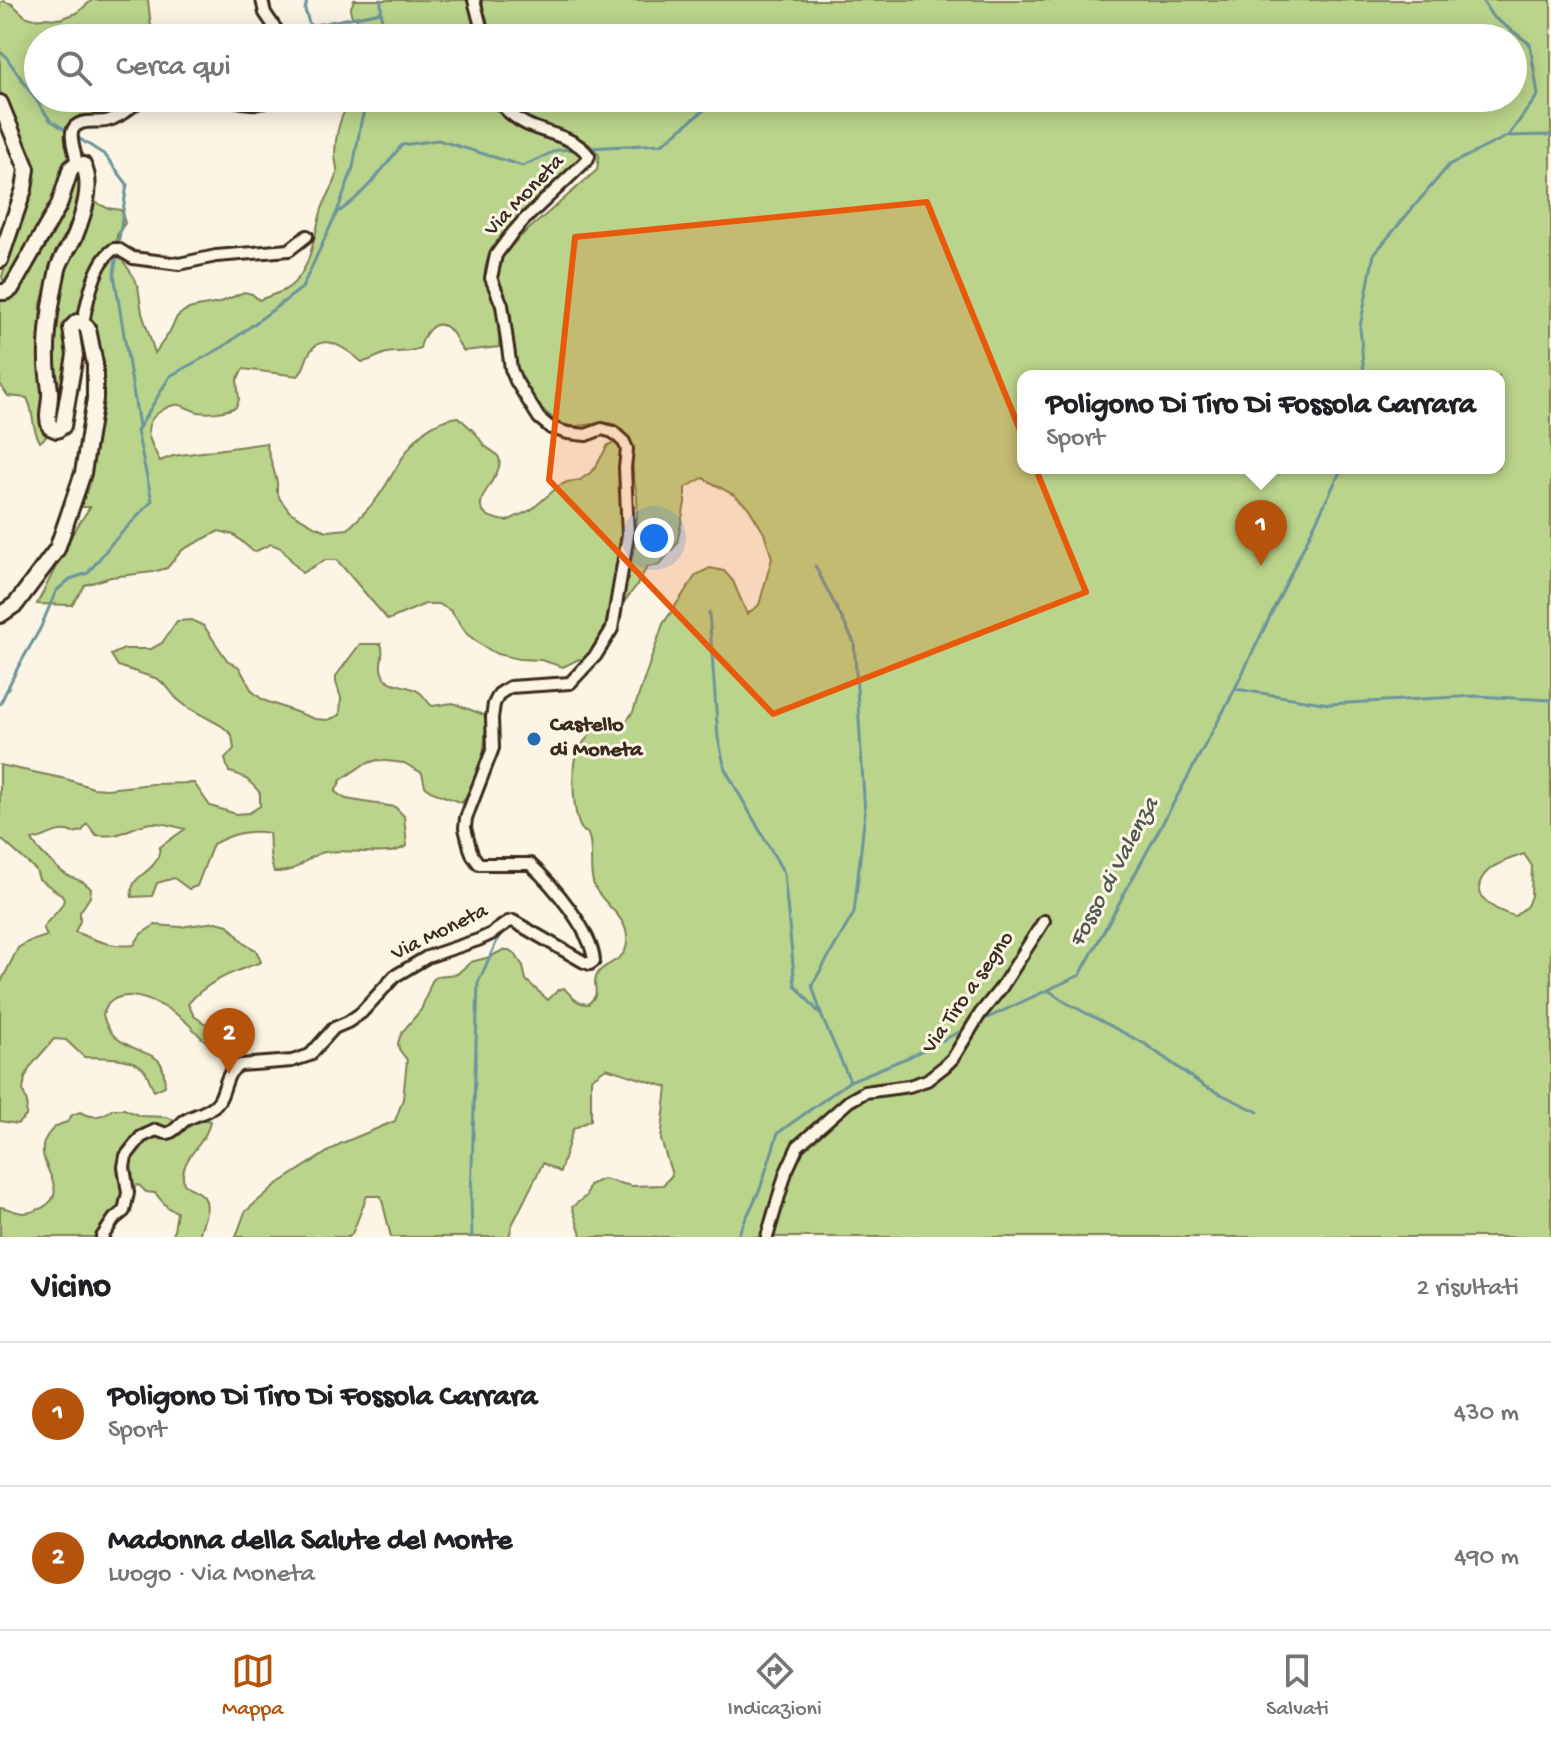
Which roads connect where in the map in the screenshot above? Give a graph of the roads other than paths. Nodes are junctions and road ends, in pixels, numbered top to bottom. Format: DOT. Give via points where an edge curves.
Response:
graph roads {
  1 [pos="262,0"];
  2 [pos="474,0"];
  3 [pos="272,24"];
  4 [pos="480,24"];
  5 [pos="0,103"];
  6 [pos="123,112"];
  7 [pos="508,112"];
  8 [pos="76,164"];
  9 [pos="307,236"];
  10 [pos="0,260"];
  11 [pos="0,292"];
  12 [pos="83,323"];
  13 [pos="0,615"];
  14 [pos="1044,921"];
  15 [pos="102,1237"];
  16 [pos="767,1237"];
  1 -- 3 [label="street"];
  2 -- 4 [label="street"];
  5 -- 10 [label="street" via="27,169"];
  6 -- 8 [label="street" via="78,124 72,132"];
  7 -- 15 [label="street, Via Moneta" via="563,137 589,156 496,255 491,278 502,305 511,369 539,418 551,428 586,435 602,429 624,442 628,535 612,629 591,661 568,684 510,687 499,694 492,718 493,748 465,828 479,864 530,864 548,881 577,921 594,961 584,962 513,921 478,940 427,957 395,976 310,1055 233,1068 211,1110 166,1134 156,1130 141,1137 126,1156 124,1211"];
  8 -- 11 [label="street" via="11,289"];
  8 -- 12 [label="street" via="87,173 85,204 59,266 48,331 47,415 54,430 63,426 73,373 71,328"];
  9 -- 12 [label="street" via="289,250 179,264 133,258 114,249 95,278"];
  12 -- 13 [label="street" via="95,364 83,473 57,549 16,604"];
  14 -- 16 [label="street, Via Tiro a segno" via="945,1066 909,1086 865,1092 798,1146"];
}
